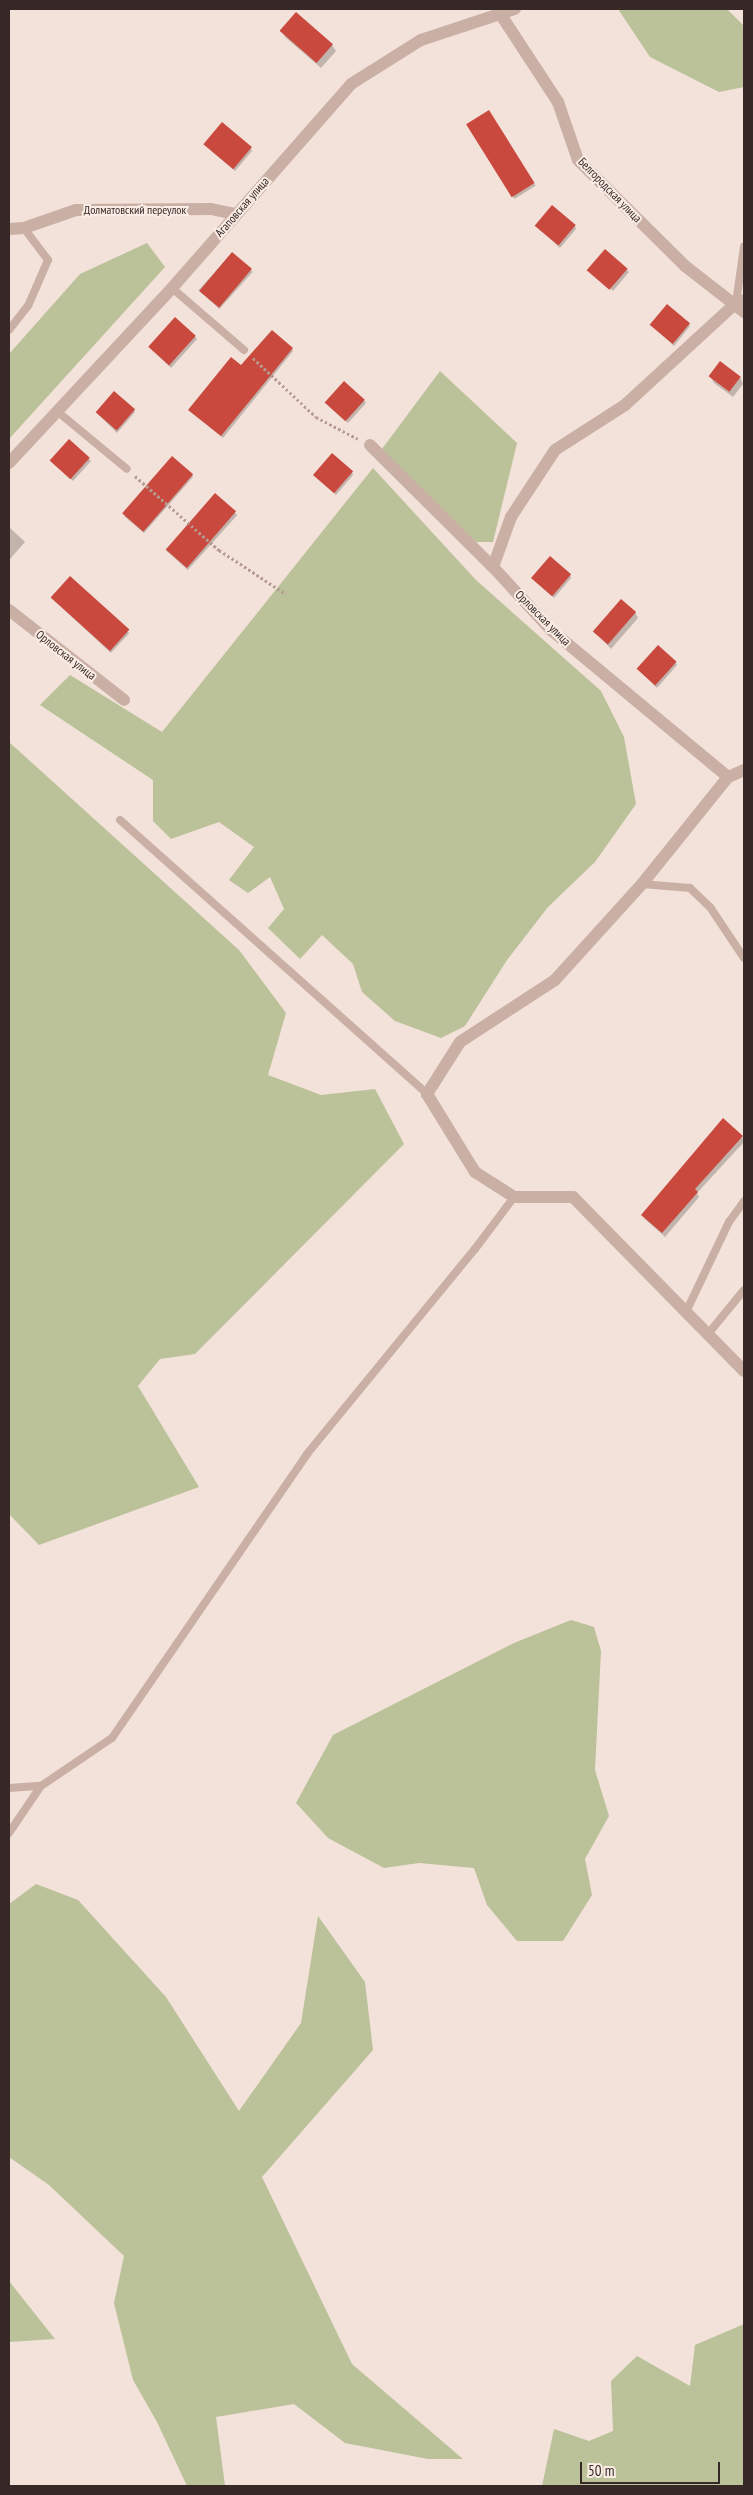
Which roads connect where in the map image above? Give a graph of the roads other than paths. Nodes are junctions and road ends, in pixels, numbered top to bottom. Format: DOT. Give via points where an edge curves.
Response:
graph roads {
  1 [pos="515,9"];
  2 [pos="497,10"];
  3 [pos="234,214"];
  4 [pos="24,228"];
  5 [pos="9,229"];
  6 [pos="744,247"];
  7 [pos="172,288"];
  8 [pos="741,304"];
  9 [pos="9,330"];
  10 [pos="244,350"];
  11 [pos="58,412"];
  12 [pos="370,445"];
  13 [pos="9,463"];
  14 [pos="127,469"];
  15 [pos="493,567"];
  16 [pos="9,610"];
  17 [pos="124,700"];
  18 [pos="744,770"];
  19 [pos="728,778"];
  20 [pos="120,820"];
  21 [pos="642,884"];
  22 [pos="744,958"];
  23 [pos="427,1094"];
  24 [pos="514,1197"];
  25 [pos="744,1201"];
  26 [pos="744,1290"];
  27 [pos="686,1312"];
  28 [pos="708,1334"];
  29 [pos="743,1368"];
  30 [pos="41,1786"];
  31 [pos="9,1788"];
  32 [pos="9,1833"];
  1 -- 2 [label="street, Агаповская улица"];
  2 -- 3 [label="street, Агаповская улица" via="421,40 351,84"];
  2 -- 8 [label="street, Белгородская улица" via="558,102 578,160 686,266"];
  3 -- 4 [label="street, Долматовский переулок" via="211,209 76,210"];
  3 -- 7 [label="street, Агаповская улица"];
  4 -- 5 [label="street, Долматовский переулок"];
  4 -- 9 [label="lane" via="48,260 28,306"];
  6 -- 8 [label="lane"];
  7 -- 10 [label="lane"];
  7 -- 11 [label="street, Агаповская улица"];
  8 -- 15 [label="street" via="625,405 555,450 511,517"];
  11 -- 13 [label="street, Агаповская улица"];
  11 -- 14 [label="lane"];
  12 -- 15 [label="street, Орловская улица"];
  15 -- 19 [label="street, Орловская улица" via="551,630"];
  16 -- 17 [label="street, Орловская улица"];
  18 -- 19 [label="street"];
  19 -- 21 [label="street"];
  20 -- 23 [label="lane"];
  21 -- 22 [label="lane" via="690,888 710,907"];
  21 -- 23 [label="street" via="554,980 460,1042"];
  23 -- 24 [label="street" via="476,1172"];
  24 -- 27 [label="street" via="573,1197"];
  24 -- 30 [label="lane" via="307,1454 112,1738"];
  25 -- 27 [label="lane" via="728,1222"];
  26 -- 28 [label="lane"];
  27 -- 28 [label="street"];
  28 -- 29 [label="street"];
  30 -- 31 [label="lane"];
  30 -- 32 [label="lane"];
}
